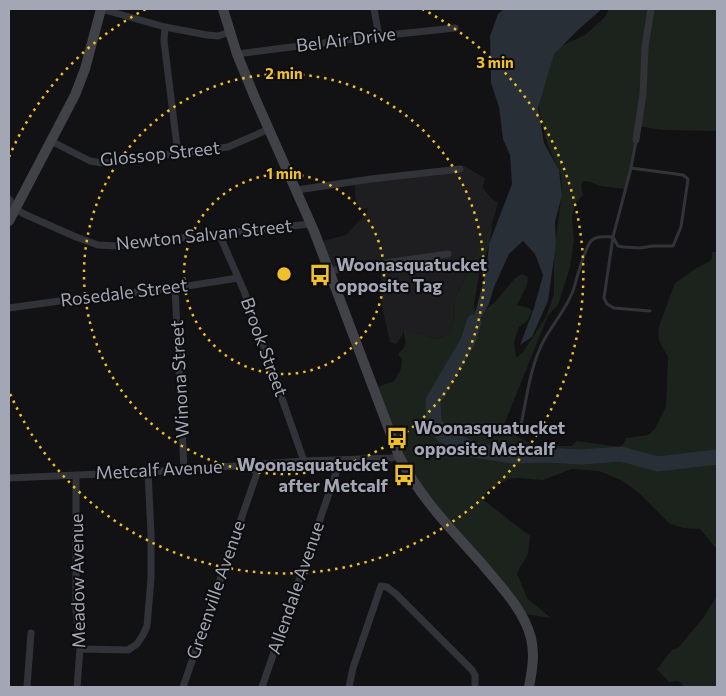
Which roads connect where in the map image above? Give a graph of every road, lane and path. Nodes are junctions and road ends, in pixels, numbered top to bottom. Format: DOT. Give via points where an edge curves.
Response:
graph roads {
  1 [pos="101,9"];
  2 [pos="223,9"];
  3 [pos="374,9"];
  4 [pos="651,9"];
  5 [pos="165,27"];
  6 [pos="455,28"];
  7 [pos="230,32"];
  8 [pos="379,36"];
  9 [pos="237,54"];
  10 [pos="269,129"];
  11 [pos="636,140"];
  12 [pos="51,141"];
  13 [pos="178,154"];
  14 [pos="631,168"];
  15 [pos="460,169"];
  16 [pos="297,190"];
  17 [pos="9,199"];
  18 [pos="16,209"];
  19 [pos="9,221"];
  20 [pos="310,224"];
  21 [pos="219,234"];
  22 [pos="613,237"];
  23 [pos="448,254"];
  24 [pos="329,271"];
  25 [pos="238,278"];
  26 [pos="175,288"];
  27 [pos="9,308"];
  28 [pos="650,311"];
  29 [pos="522,425"];
  30 [pos="399,456"];
  31 [pos="338,460"];
  32 [pos="304,461"];
  33 [pos="259,465"];
  34 [pos="184,469"];
  35 [pos="148,472"];
  36 [pos="76,475"];
  37 [pos="9,478"];
  38 [pos="30,633"];
  39 [pos="80,649"];
  40 [pos="27,687"];
  41 [pos="77,687"];
  42 [pos="183,687"];
  43 [pos="262,687"];
  44 [pos="348,687"];
  45 [pos="476,687"];
  46 [pos="529,687"];
  1 -- 5 [label="street"];
  1 -- 12 [label="street" via="85,69"];
  2 -- 7 [label="street"];
  3 -- 8 [label="street"];
  4 -- 11 [label="street"];
  5 -- 7 [label="street" via="207,36"];
  5 -- 13 [label="street"];
  6 -- 8 [label="street, Bel Air Drive"];
  7 -- 9 [label="street"];
  8 -- 9 [label="street, Bel Air Drive"];
  9 -- 10 [label="street"];
  10 -- 13 [label="street, Glossop Street" via="228,147"];
  10 -- 16 [label="street"];
  11 -- 14 [label="lane"];
  12 -- 13 [label="street, Glossop Street" via="97,163"];
  12 -- 18 [label="street"];
  14 -- 22 [label="lane"];
  14 -- 22 [label="lane" via="682,175 688,179 681,226 673,246 624,248 618,246"];
  15 -- 16 [label="street"];
  16 -- 20 [label="street"];
  17 -- 18 [label="street"];
  18 -- 19 [label="street"];
  18 -- 21 [label="street, Newton Salvan Street" via="98,245 118,246"];
  20 -- 21 [label="street, Newton Salvan Street"];
  20 -- 24 [label="street"];
  21 -- 25 [label="street, Brook Street"];
  22 -- 28 [label="lane" via="604,298 614,308"];
  22 -- 29 [label="lane" via="600,236 592,240 588,248 572,293 535,360"];
  23 -- 24 [label="street"];
  24 -- 30 [label="street"];
  25 -- 26 [label="street, Rosedale Street"];
  25 -- 32 [label="street, Brook Street"];
  26 -- 27 [label="street, Rosedale Street"];
  26 -- 34 [label="street, Winona Street"];
  30 -- 31 [label="street, Metcalf Avenue"];
  30 -- 46 [label="street" via="423,496 516,606 531,638 533,667"];
  31 -- 32 [label="street, Metcalf Avenue"];
  31 -- 43 [label="street, Allendale Avenue"];
  32 -- 33 [label="street, Metcalf Avenue"];
  33 -- 34 [label="street, Metcalf Avenue"];
  33 -- 42 [label="street, Greenville Avenue"];
  34 -- 35 [label="street, Metcalf Avenue"];
  35 -- 36 [label="street, Metcalf Avenue"];
  35 -- 39 [label="street" via="151,579 147,626 137,644 128,650"];
  36 -- 37 [label="street, Metcalf Avenue"];
  36 -- 39 [label="street, Meadow Avenue" via="76,610"];
  38 -- 40 [label="street"];
  39 -- 41 [label="street, Meadow Avenue"];
  44 -- 45 [label="street" via="381,586 396,594 472,670"];
}
